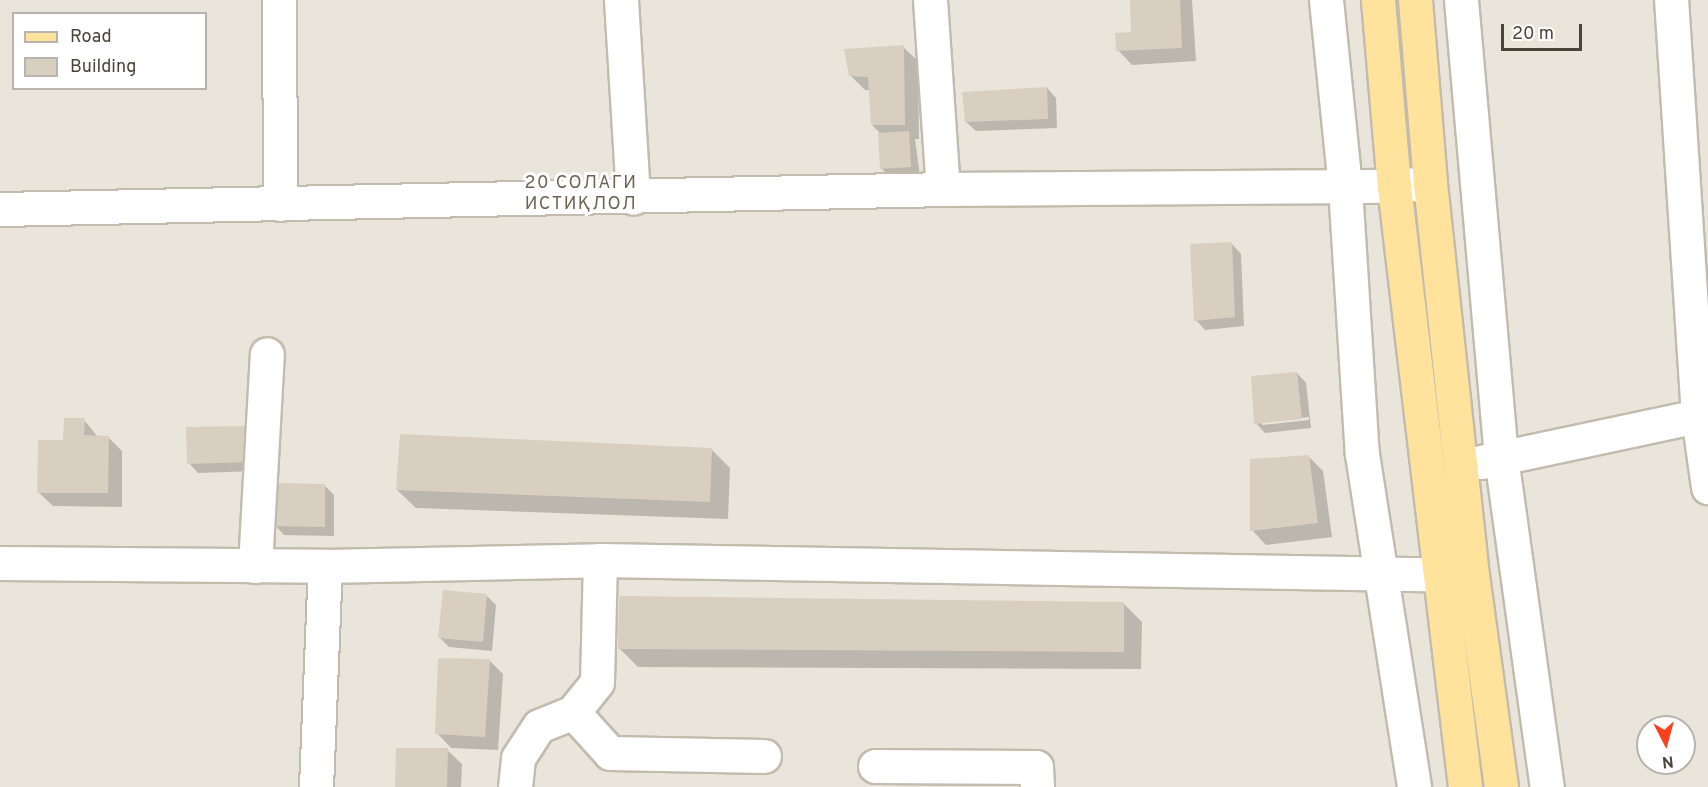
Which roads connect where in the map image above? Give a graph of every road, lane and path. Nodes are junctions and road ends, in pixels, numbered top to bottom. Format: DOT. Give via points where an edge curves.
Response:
graph roads {
  1 [pos="279,0"];
  2 [pos="621,0"];
  3 [pos="930,0"];
  4 [pos="1326,0"];
  5 [pos="1378,0"];
  6 [pos="1415,0"];
  7 [pos="1461,0"];
  8 [pos="1671,0"];
  9 [pos="1430,183"];
  10 [pos="1394,186"];
  11 [pos="1345,187"];
  12 [pos="943,189"];
  13 [pos="633,198"];
  14 [pos="280,204"];
  15 [pos="0,209"];
  16 [pos="267,354"];
  17 [pos="1698,416"];
  18 [pos="1501,457"];
  19 [pos="1460,466"];
  20 [pos="1426,470"];
  21 [pos="1708,487"];
  22 [pos="600,560"];
  23 [pos="0,563"];
  24 [pos="255,566"];
  25 [pos="325,567"];
  26 [pos="1472,575"];
  27 [pos="1380,576"];
  28 [pos="1438,577"];
  29 [pos="573,712"];
  30 [pos="764,756"];
  31 [pos="875,766"];
  32 [pos="316,787"];
  33 [pos="515,787"];
  34 [pos="1037,787"];
  35 [pos="1414,787"];
  36 [pos="1466,787"];
  37 [pos="1501,787"];
  38 [pos="1547,787"];
  1 -- 14 [label="street"];
  2 -- 13 [label="street"];
  3 -- 12 [label="street"];
  4 -- 11 [label="street"];
  5 -- 10 [label="main road"];
  6 -- 9 [label="main road"];
  7 -- 18 [label="street"];
  8 -- 17 [label="street"];
  9 -- 10 [label="street"];
  9 -- 19 [label="main road"];
  10 -- 11 [label="street"];
  10 -- 20 [label="main road"];
  11 -- 12 [label="street"];
  11 -- 27 [label="street" via="1362,454"];
  12 -- 13 [label="street"];
  13 -- 14 [label="street"];
  14 -- 15 [label="street"];
  16 -- 24 [label="street"];
  17 -- 18 [label="street"];
  17 -- 21 [label="street"];
  18 -- 19 [label="street"];
  18 -- 38 [label="street"];
  19 -- 20 [label="street"];
  19 -- 26 [label="main road"];
  20 -- 28 [label="main road"];
  22 -- 25 [label="street"];
  22 -- 27 [label="street"];
  22 -- 29 [label="street" via="597,682"];
  23 -- 24 [label="street"];
  24 -- 25 [label="street"];
  25 -- 32 [label="street"];
  26 -- 28 [label="street"];
  26 -- 37 [label="main road"];
  27 -- 28 [label="street"];
  27 -- 35 [label="street"];
  28 -- 36 [label="main road"];
  29 -- 30 [label="street" via="610,753"];
  29 -- 33 [label="street" via="539,726 518,758"];
  31 -- 34 [label="street" via="1036,767"];
}
